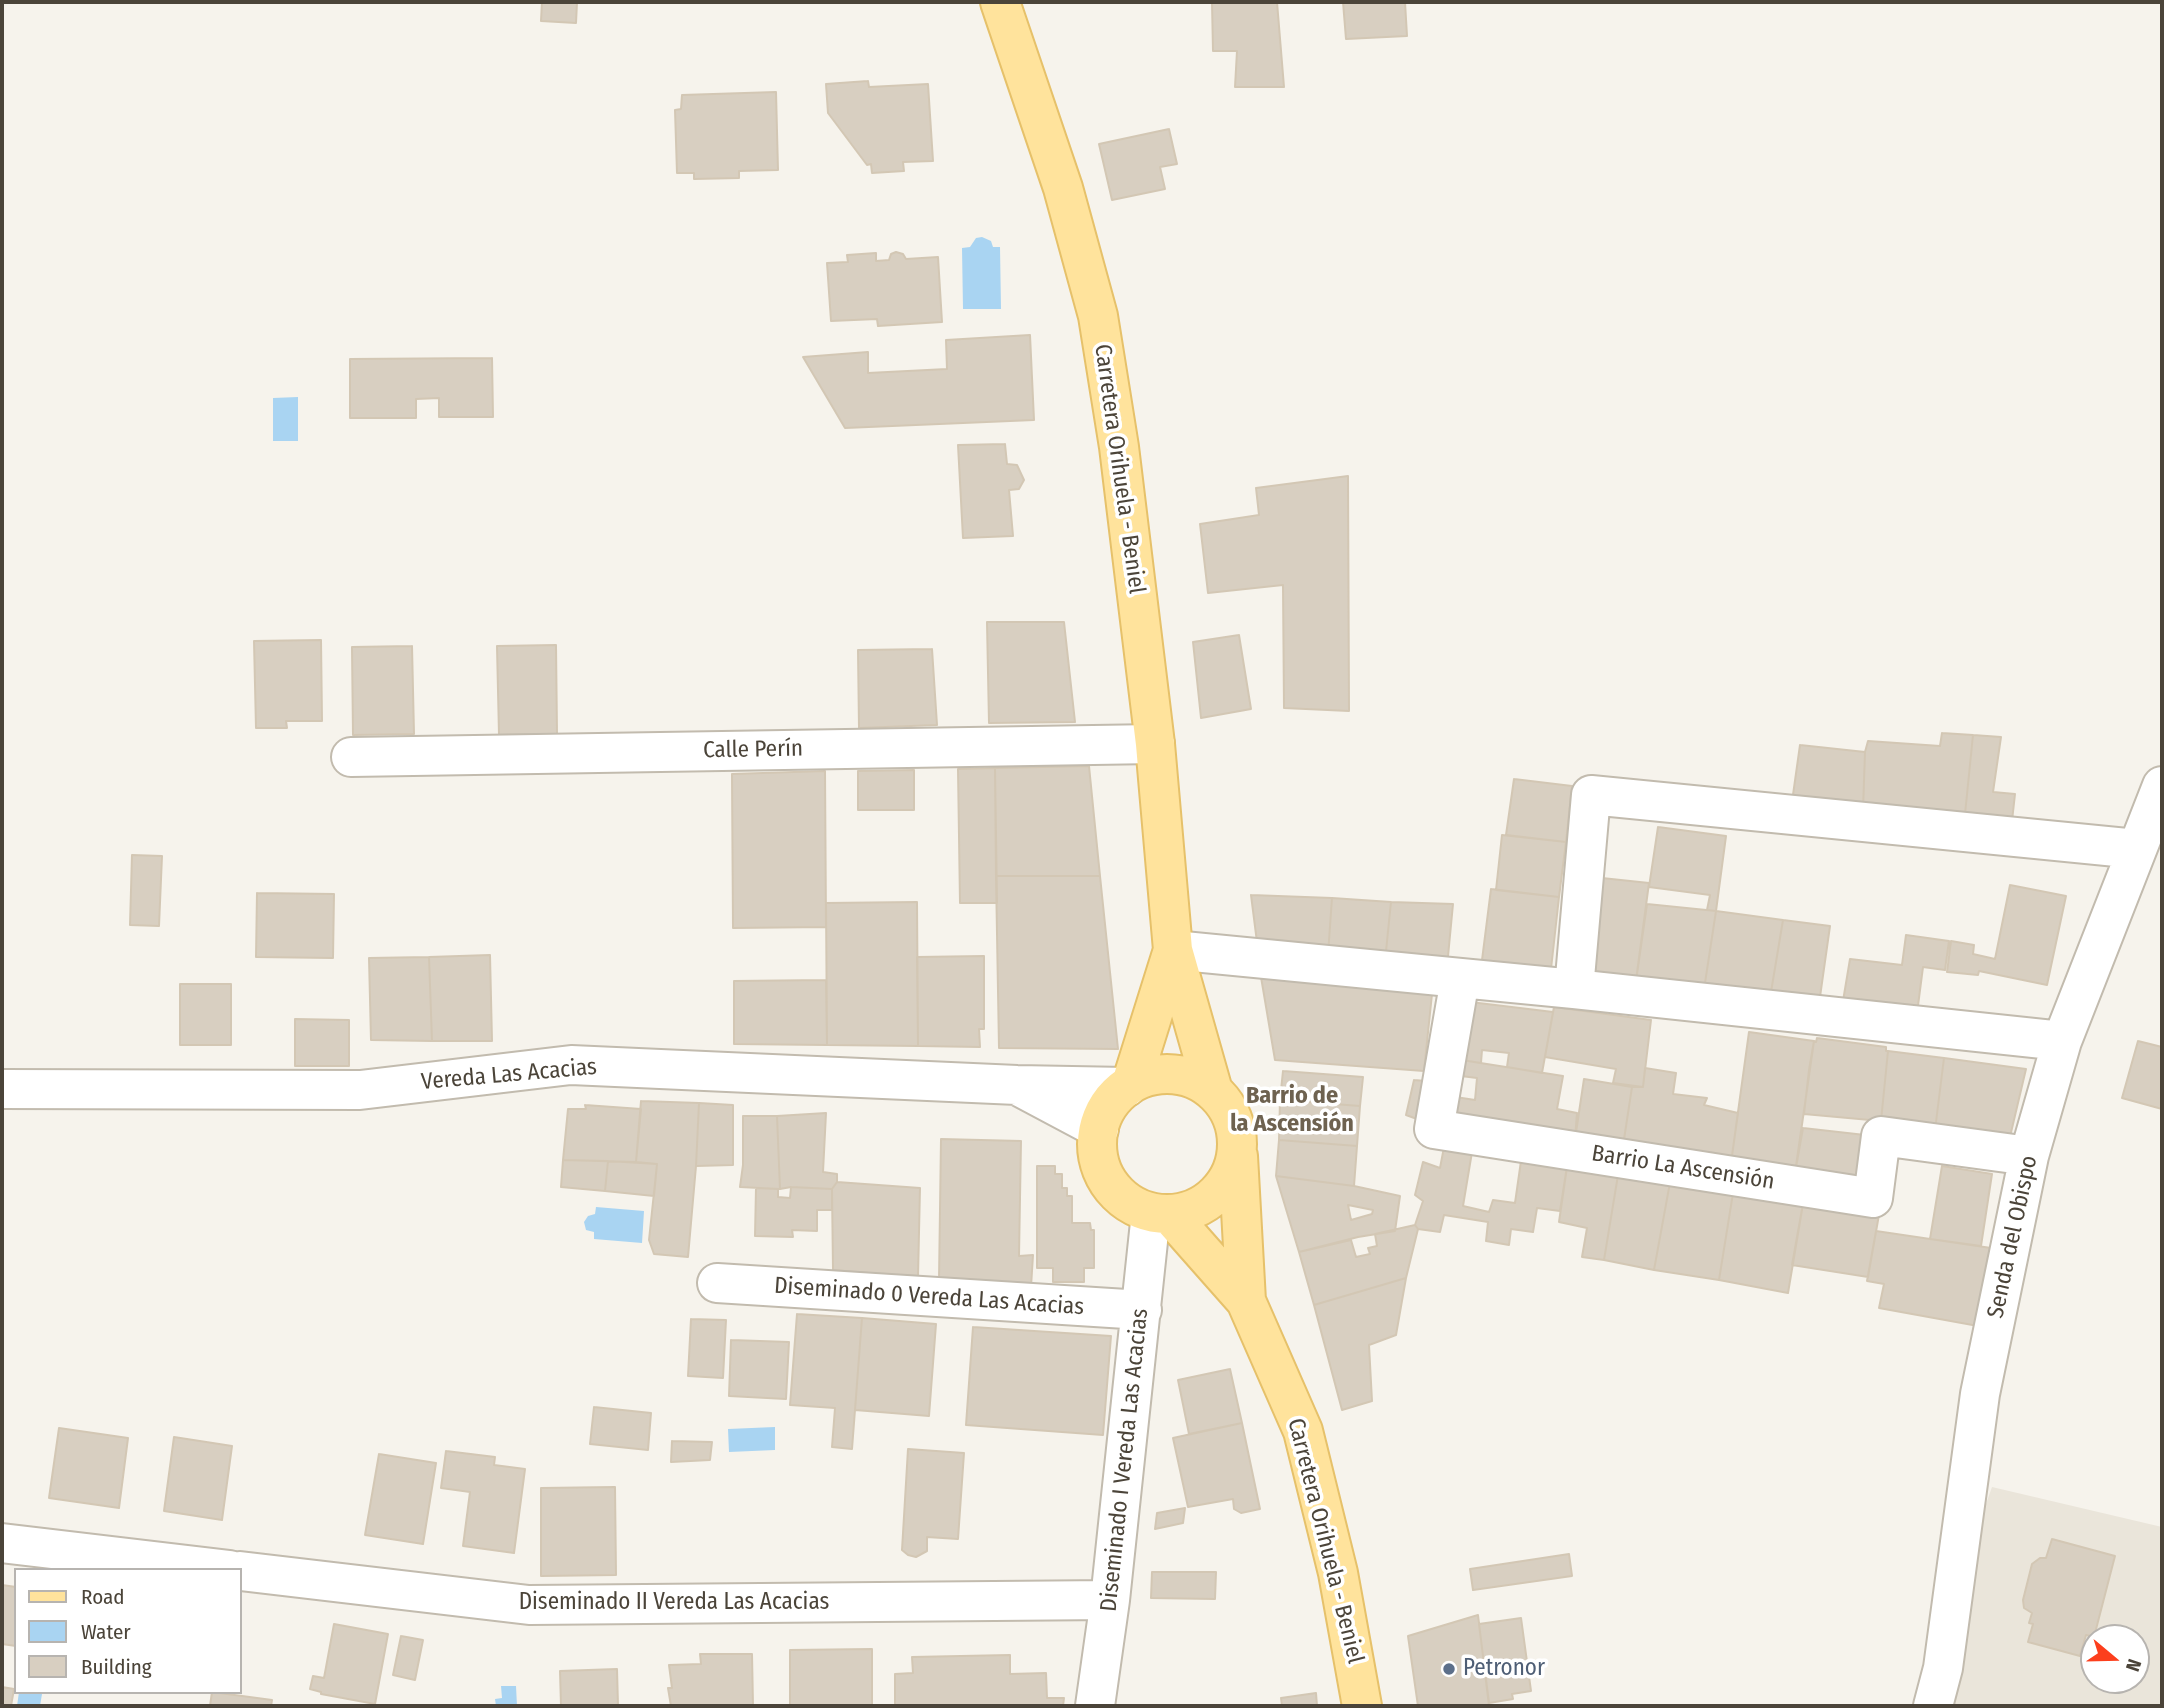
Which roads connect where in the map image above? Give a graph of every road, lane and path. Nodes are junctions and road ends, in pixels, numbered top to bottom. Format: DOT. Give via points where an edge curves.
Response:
graph roads {
  1 [pos="1000,2"];
  2 [pos="1155,744"];
  3 [pos="351,757"];
  4 [pos="2162,786"];
  5 [pos="2137,849"];
  6 [pos="1173,950"];
  7 [pos="1460,979"];
  8 [pos="1574,989"];
  9 [pos="2062,1041"];
  10 [pos="1017,1085"];
  11 [pos="1129,1085"];
  12 [pos="2,1089"];
  13 [pos="1213,1091"];
  14 [pos="1099,1129"];
  15 [pos="1237,1138"];
  16 [pos="2029,1156"];
  17 [pos="1161,1214"];
  18 [pos="717,1283"];
  19 [pos="1246,1301"];
  20 [pos="1142,1310"];
  21 [pos="2,1543"];
  22 [pos="213,1568"];
  23 [pos="242,1571"];
  24 [pos="1110,1600"];
  25 [pos="1095,1706"];
  26 [pos="1362,1706"];
  27 [pos="1934,1706"];
  1 -- 2 [label="main road, Carretera Orihuela - Beniel" via="1063,188 1098,316 1119,447"];
  2 -- 3 [label="street, Calle Perín"];
  2 -- 6 [label="main road, Carretera Orihuela - Beniel"];
  4 -- 5 [label="street, Senda del Obispo"];
  5 -- 8 [label="street" via="1591,795"];
  5 -- 9 [label="street, Senda del Obispo"];
  6 -- 7 [label="street"];
  6 -- 11 [label="main road, Carretera Orihuela - Beniel"];
  6 -- 13 [label="main road, Carretera Orihuela - Beniel"];
  7 -- 8 [label="street"];
  7 -- 16 [label="street, Barrio La Ascensión" via="1434,1129 1873,1198 1881,1136"];
  8 -- 9 [label="street"];
  9 -- 16 [label="street, Senda del Obispo"];
  10 -- 11 [label="street, Vereda Las Acacias"];
  10 -- 12 [label="street, Vereda Las Acacias" via="571,1065 360,1090"];
  10 -- 14 [label="street, Vereda Las Acacias"];
  11 -- 13 [label="main road" via="1174,1074"];
  11 -- 14 [label="main road" via="1114,1098"];
  13 -- 15 [label="main road" via="1225,1104"];
  14 -- 17 [label="main road" via="1097,1151 1102,1172 1114,1191 1131,1205"];
  15 -- 17 [label="main road" via="1235,1161 1226,1183 1210,1200 1192,1211"];
  15 -- 19 [label="main road, Carretera Orihuela - Beniel"];
  16 -- 27 [label="street, Senda del Obispo" via="1980,1394"];
  17 -- 19 [label="main road, Carretera Orihuela - Beniel"];
  17 -- 20 [label="street, Diseminado I Vereda Las Acacias"];
  18 -- 20 [label="street, Diseminado 0 Vereda Las Acacias"];
  19 -- 26 [label="main road, Carretera Orihuela - Beniel" via="1303,1431 1338,1573"];
  20 -- 24 [label="street, Diseminado I Vereda Las Acacias"];
  21 -- 22 [label="street"];
  23 -- 24 [label="street, Diseminado II Vereda Las Acacias" via="529,1605"];
  24 -- 25 [label="street, Diseminado I Vereda Las Acacias"];
}
